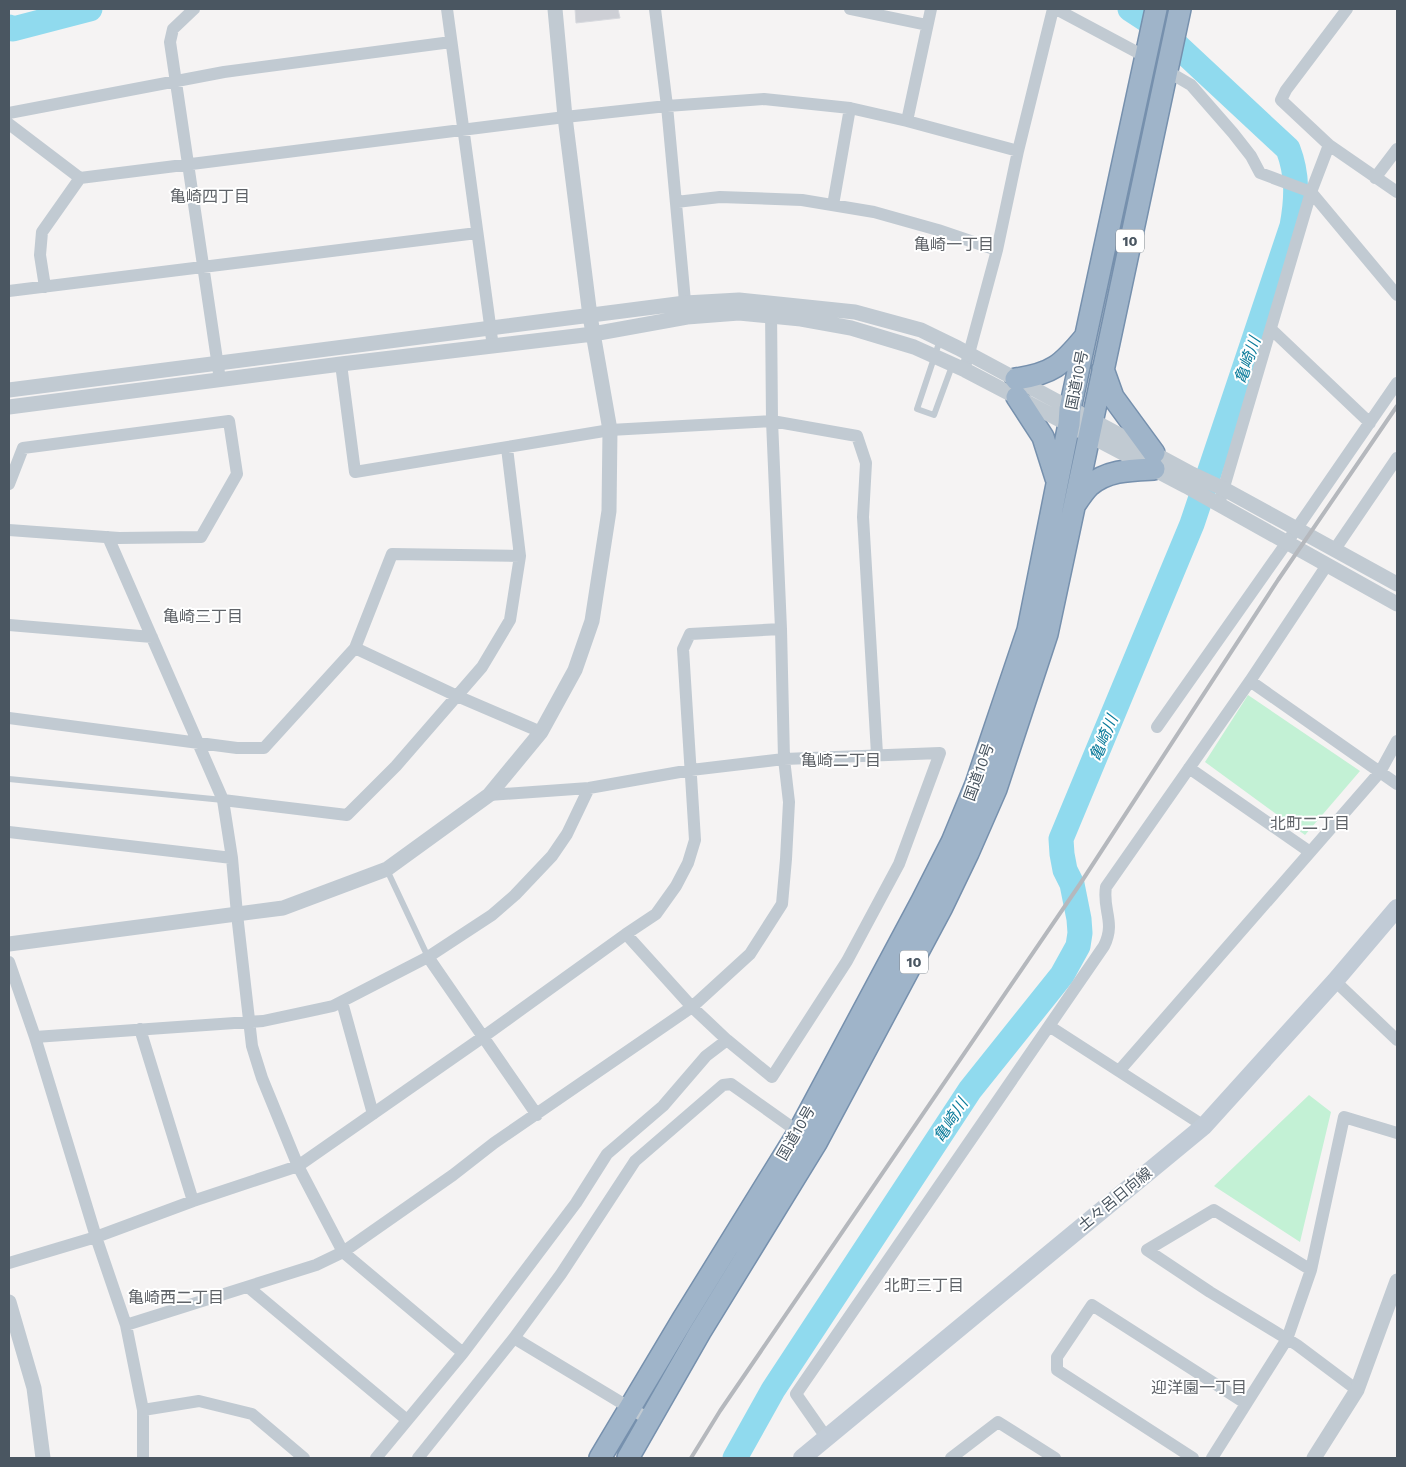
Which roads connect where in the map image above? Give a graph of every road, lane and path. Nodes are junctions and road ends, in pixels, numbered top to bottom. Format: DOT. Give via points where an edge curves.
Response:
graph roads {
  1 [pos="194,9"];
  2 [pos="447,9"];
  3 [pos="555,9"];
  4 [pos="655,9"];
  5 [pos="850,9"];
  6 [pos="931,9"];
  7 [pos="1054,9"];
  8 [pos="1346,9"];
  9 [pos="1156,10"];
  10 [pos="1178,16"];
  11 [pos="927,25"];
  12 [pos="452,42"];
  13 [pos="1147,54"];
  14 [pos="1167,66"];
  15 [pos="177,80"];
  16 [pos="667,106"];
  17 [pos="850,108"];
  18 [pos="9,113"];
  19 [pos="565,117"];
  20 [pos="908,121"];
  21 [pos="9,124"];
  22 [pos="464,130"];
  23 [pos="1329,145"];
  24 [pos="1397,149"];
  25 [pos="1018,151"];
  26 [pos="188,164"];
  27 [pos="80,178"];
  28 [pos="1375,178"];
  29 [pos="1312,192"];
  30 [pos="1397,192"];
  31 [pos="676,202"];
  32 [pos="832,205"];
  33 [pos="478,234"];
  34 [pos="997,250"];
  35 [pos="203,267"];
  36 [pos="45,287"];
  37 [pos="9,291"];
  38 [pos="1397,294"];
  39 [pos="686,310"];
  40 [pos="771,310"];
  41 [pos="590,316"];
  42 [pos="490,329"];
  43 [pos="1272,330"];
  44 [pos="593,334"];
  45 [pos="1086,336"];
  46 [pos="940,339"];
  47 [pos="493,347"];
  48 [pos="963,351"];
  49 [pos="936,356"];
  50 [pos="217,363"];
  51 [pos="341,364"];
  52 [pos="959,367"];
  53 [pos="1103,368"];
  54 [pos="220,380"];
  55 [pos="1397,383"];
  56 [pos="1016,388"];
  57 [pos="9,390"];
  58 [pos="9,407"];
  59 [pos="1070,416"];
  60 [pos="772,421"];
  61 [pos="1370,423"];
  62 [pos="1091,428"];
  63 [pos="610,430"];
  64 [pos="507,448"];
  65 [pos="1397,458"];
  66 [pos="1154,461"];
  67 [pos="1189,480"];
  68 [pos="9,484"];
  69 [pos="1057,484"];
  70 [pos="1224,489"];
  71 [pos="1219,504"];
  72 [pos="1075,505"];
  73 [pos="1297,528"];
  74 [pos="9,530"];
  75 [pos="108,536"];
  76 [pos="1288,542"];
  77 [pos="1335,549"];
  78 [pos="520,556"];
  79 [pos="1327,565"];
  80 [pos="1397,584"];
  81 [pos="1397,604"];
  82 [pos="9,625"];
  83 [pos="780,629"];
  84 [pos="152,637"];
  85 [pos="355,648"];
  86 [pos="1250,680"];
  87 [pos="457,696"];
  88 [pos="9,718"];
  89 [pos="1157,727"];
  90 [pos="541,732"];
  91 [pos="1397,741"];
  92 [pos="198,742"];
  93 [pos="877,754"];
  94 [pos="784,759"];
  95 [pos="1189,768"];
  96 [pos="691,770"];
  97 [pos="1380,772"];
  98 [pos="9,780"];
  99 [pos="1397,784"];
  100 [pos="589,788"];
  101 [pos="489,795"];
  102 [pos="223,800"];
  103 [pos="9,832"];
  104 [pos="1310,852"];
  105 [pos="232,858"];
  106 [pos="387,869"];
  107 [pos="1397,908"];
  108 [pos="236,914"];
  109 [pos="626,934"];
  110 [pos="9,944"];
  111 [pos="428,957"];
  112 [pos="9,962"];
  113 [pos="1335,981"];
  114 [pos="342,1002"];
  115 [pos="692,1008"];
  116 [pos="250,1020"];
  117 [pos="1048,1026"];
  118 [pos="140,1028"];
  119 [pos="36,1037"];
  120 [pos="483,1037"];
  121 [pos="727,1040"];
  122 [pos="1397,1040"];
  123 [pos="1119,1071"];
  124 [pos="373,1114"];
  125 [pos="537,1115"];
  126 [pos="1204,1126"];
  127 [pos="798,1133"];
  128 [pos="1397,1133"];
  129 [pos="816,1143"];
  130 [pos="298,1166"];
  131 [pos="193,1201"];
  132 [pos="96,1237"];
  133 [pos="343,1252"];
  134 [pos="9,1263"];
  135 [pos="1311,1270"];
  136 [pos="1397,1281"];
  137 [pos="248,1287"];
  138 [pos="9,1302"];
  139 [pos="126,1325"];
  140 [pos="514,1338"];
  141 [pos="1286,1339"];
  142 [pos="463,1353"];
  143 [pos="1357,1390"];
  144 [pos="1245,1403"];
  145 [pos="630,1407"];
  146 [pos="143,1410"];
  147 [pos="407,1420"];
  148 [pos="650,1420"];
  149 [pos="826,1437"];
  150 [pos="43,1458"];
  151 [pos="144,1458"];
  152 [pos="304,1458"];
  153 [pos="376,1458"];
  154 [pos="418,1458"];
  155 [pos="600,1458"];
  156 [pos="628,1458"];
  157 [pos="802,1458"];
  158 [pos="951,1458"];
  159 [pos="1055,1458"];
  160 [pos="1193,1458"];
  161 [pos="1212,1458"];
  162 [pos="1314,1458"];
  1 -- 15 [label="street" via="173,29 171,48"];
  2 -- 12 [label="street"];
  3 -- 19 [label="street"];
  4 -- 16 [label="street"];
  5 -- 11 [label="street"];
  6 -- 11 [label="street"];
  7 -- 13 [label="street"];
  7 -- 25 [label="street"];
  8 -- 23 [label="street" via="1281,100"];
  9 -- 13 [label="highway, 国道10号 / 10"];
  10 -- 14 [label="highway, 国道10号 / 10"];
  11 -- 20 [label="street"];
  12 -- 15 [label="street"];
  12 -- 22 [label="street"];
  13 -- 45 [label="highway, 国道10号 / 10"];
  14 -- 29 [label="street" via="1191,85 1234,133 1260,173"];
  14 -- 53 [label="highway, 国道10号 / 10"];
  15 -- 18 [label="street"];
  15 -- 26 [label="street"];
  16 -- 17 [label="street" via="764,98"];
  16 -- 19 [label="street"];
  16 -- 31 [label="street"];
  17 -- 20 [label="street"];
  17 -- 32 [label="street"];
  19 -- 22 [label="street"];
  19 -- 41 [label="street"];
  20 -- 25 [label="street"];
  21 -- 27 [label="street"];
  22 -- 26 [label="street"];
  22 -- 33 [label="street"];
  23 -- 28 [label="street"];
  23 -- 29 [label="street"];
  24 -- 28 [label="street"];
  25 -- 34 [label="street"];
  26 -- 27 [label="street"];
  26 -- 35 [label="street"];
  27 -- 36 [label="street" via="42,232 40,255"];
  28 -- 30 [label="street"];
  29 -- 38 [label="street"];
  29 -- 43 [label="street"];
  31 -- 32 [label="street" via="720,197 802,200"];
  31 -- 39 [label="street"];
  32 -- 34 [label="street" via="874,212"];
  33 -- 35 [label="street"];
  33 -- 42 [label="street"];
  34 -- 48 [label="street"];
  35 -- 36 [label="street"];
  35 -- 50 [label="street"];
  36 -- 37 [label="street"];
  39 -- 40 [label="street" via="739,313"];
  39 -- 41 [label="street"];
  39 -- 44 [label="street"];
  40 -- 46 [label="street" via="855,312 921,330"];
  40 -- 49 [label="street" via="851,328"];
  40 -- 60 [label="street"];
  41 -- 42 [label="street"];
  41 -- 44 [label="street"];
  42 -- 47 [label="street"];
  42 -- 50 [label="street"];
  43 -- 61 [label="street"];
  43 -- 70 [label="street"];
  44 -- 47 [label="street"];
  44 -- 63 [label="street"];
  45 -- 56 [label="highway" via="1053,370"];
  45 -- 59 [label="highway, 国道10号 / 10"];
  46 -- 48 [label="street"];
  46 -- 49 [label="lane"];
  47 -- 51 [label="street"];
  48 -- 52 [label="street"];
  48 -- 56 [label="street"];
  49 -- 52 [label="street"];
  49 -- 52 [label="lane" via="917,409 934,415"];
  50 -- 54 [label="street"];
  50 -- 57 [label="street"];
  51 -- 54 [label="street"];
  51 -- 64 [label="street" via="355,472"];
  52 -- 56 [label="street"];
  53 -- 62 [label="highway, 国道10号 / 10"];
  53 -- 66 [label="highway" via="1113,397"];
  54 -- 58 [label="street"];
  55 -- 61 [label="street"];
  56 -- 59 [label="street"];
  56 -- 69 [label="highway" via="1043,437"];
  59 -- 62 [label="street"];
  59 -- 69 [label="highway, 国道10号 / 10"];
  60 -- 63 [label="street"];
  60 -- 83 [label="street"];
  60 -- 93 [label="street" via="857,436 866,463 863,517"];
  61 -- 73 [label="street"];
  62 -- 66 [label="street"];
  62 -- 72 [label="highway, 国道10号 / 10"];
  63 -- 64 [label="street"];
  63 -- 90 [label="street" via="609,511 592,621 574,670"];
  64 -- 78 [label="street"];
  65 -- 77 [label="street"];
  66 -- 67 [label="street"];
  66 -- 72 [label="highway" via="1104,476 1089,486"];
  67 -- 70 [label="street"];
  67 -- 71 [label="street"];
  68 -- 75 [label="street" via="23,448 229,421 237,474 201,537"];
  69 -- 127 [label="highway, 国道10号 / 10" via="1028,630 976,784 922,902"];
  70 -- 71 [label="street"];
  70 -- 73 [label="street"];
  71 -- 76 [label="street"];
  72 -- 129 [label="highway, 国道10号 / 10" via="1047,634 996,789 942,907"];
  73 -- 76 [label="street"];
  73 -- 77 [label="street"];
  74 -- 75 [label="street"];
  75 -- 84 [label="street"];
  76 -- 79 [label="street"];
  76 -- 89 [label="street"];
  77 -- 80 [label="street"];
  78 -- 85 [label="street" via="392,554"];
  78 -- 87 [label="street" via="510,620 482,668"];
  79 -- 81 [label="street"];
  79 -- 86 [label="street"];
  82 -- 84 [label="street"];
  83 -- 94 [label="street"];
  83 -- 96 [label="street" via="690,634 683,649"];
  84 -- 92 [label="street"];
  85 -- 87 [label="street"];
  85 -- 92 [label="street" via="264,748"];
  86 -- 95 [label="street"];
  86 -- 97 [label="street"];
  87 -- 90 [label="street"];
  87 -- 102 [label="street" via="396,766 347,815"];
  88 -- 92 [label="street"];
  90 -- 101 [label="street"];
  91 -- 97 [label="street"];
  92 -- 102 [label="street"];
  93 -- 94 [label="street"];
  93 -- 121 [label="street" via="940,753 898,864 846,960 772,1077"];
  94 -- 96 [label="street"];
  94 -- 115 [label="street" via="789,802 782,904 750,954"];
  95 -- 104 [label="street"];
  95 -- 117 [label="street" via="1106,888 1104,898 1109,937"];
  96 -- 100 [label="street"];
  96 -- 109 [label="street" via="695,840 688,863 656,914"];
  97 -- 99 [label="street"];
  97 -- 104 [label="street"];
  98 -- 102 [label="lane"];
  100 -- 101 [label="street"];
  100 -- 111 [label="street" via="568,834 534,877 492,915"];
  101 -- 106 [label="street"];
  102 -- 105 [label="street"];
  103 -- 105 [label="street"];
  104 -- 123 [label="street"];
  105 -- 108 [label="street"];
  106 -- 108 [label="street" via="283,908"];
  106 -- 111 [label="lane"];
  107 -- 113 [label="main road, 土々呂日向線"];
  108 -- 110 [label="street"];
  108 -- 116 [label="street"];
  109 -- 115 [label="street"];
  109 -- 120 [label="street"];
  111 -- 114 [label="street"];
  111 -- 120 [label="street"];
  112 -- 119 [label="street"];
  113 -- 122 [label="street"];
  113 -- 126 [label="main road, 土々呂日向線"];
  114 -- 116 [label="street" via="272,1019"];
  114 -- 124 [label="street"];
  115 -- 121 [label="street"];
  115 -- 125 [label="street"];
  116 -- 118 [label="street"];
  116 -- 130 [label="street" via="252,1046 262,1078"];
  117 -- 123 [label="street"];
  117 -- 149 [label="street" via="796,1394"];
  118 -- 119 [label="street"];
  118 -- 131 [label="street"];
  119 -- 132 [label="street"];
  120 -- 124 [label="street"];
  120 -- 125 [label="street"];
  121 -- 142 [label="street" via="706,1056 663,1106 607,1154 576,1203"];
  123 -- 126 [label="street"];
  124 -- 130 [label="street"];
  125 -- 133 [label="street"];
  126 -- 149 [label="main road, 土々呂日向線"];
  127 -- 129 [label="street"];
  127 -- 140 [label="street" via="731,1084 723,1084 635,1161 561,1274"];
  127 -- 145 [label="highway, 国道10号 / 10"];
  128 -- 135 [label="street" via="1344,1117"];
  129 -- 148 [label="highway, 国道10号 / 10"];
  130 -- 131 [label="street"];
  130 -- 133 [label="street"];
  131 -- 132 [label="street"];
  132 -- 134 [label="street"];
  132 -- 139 [label="street"];
  133 -- 137 [label="street" via="316,1265"];
  133 -- 142 [label="street"];
  135 -- 141 [label="street"];
  135 -- 141 [label="street" via="1214,1210 1146,1250"];
  136 -- 143 [label="street"];
  137 -- 139 [label="street"];
  137 -- 147 [label="street"];
  138 -- 150 [label="street" via="34,1388"];
  139 -- 146 [label="street"];
  140 -- 145 [label="street"];
  140 -- 154 [label="street"];
  141 -- 143 [label="street"];
  141 -- 144 [label="street"];
  142 -- 147 [label="street"];
  143 -- 162 [label="street"];
  144 -- 160 [label="street" via="1092,1305 1057,1357 1057,1370"];
  144 -- 161 [label="street"];
  145 -- 148 [label="street"];
  145 -- 155 [label="highway, 国道10号 / 10"];
  146 -- 151 [label="street"];
  146 -- 152 [label="street" via="199,1401 252,1414"];
  147 -- 153 [label="street"];
  148 -- 156 [label="highway, 国道10号 / 10"];
  149 -- 157 [label="main road, 土々呂日向線"];
  158 -- 159 [label="street" via="998,1422"];
}
